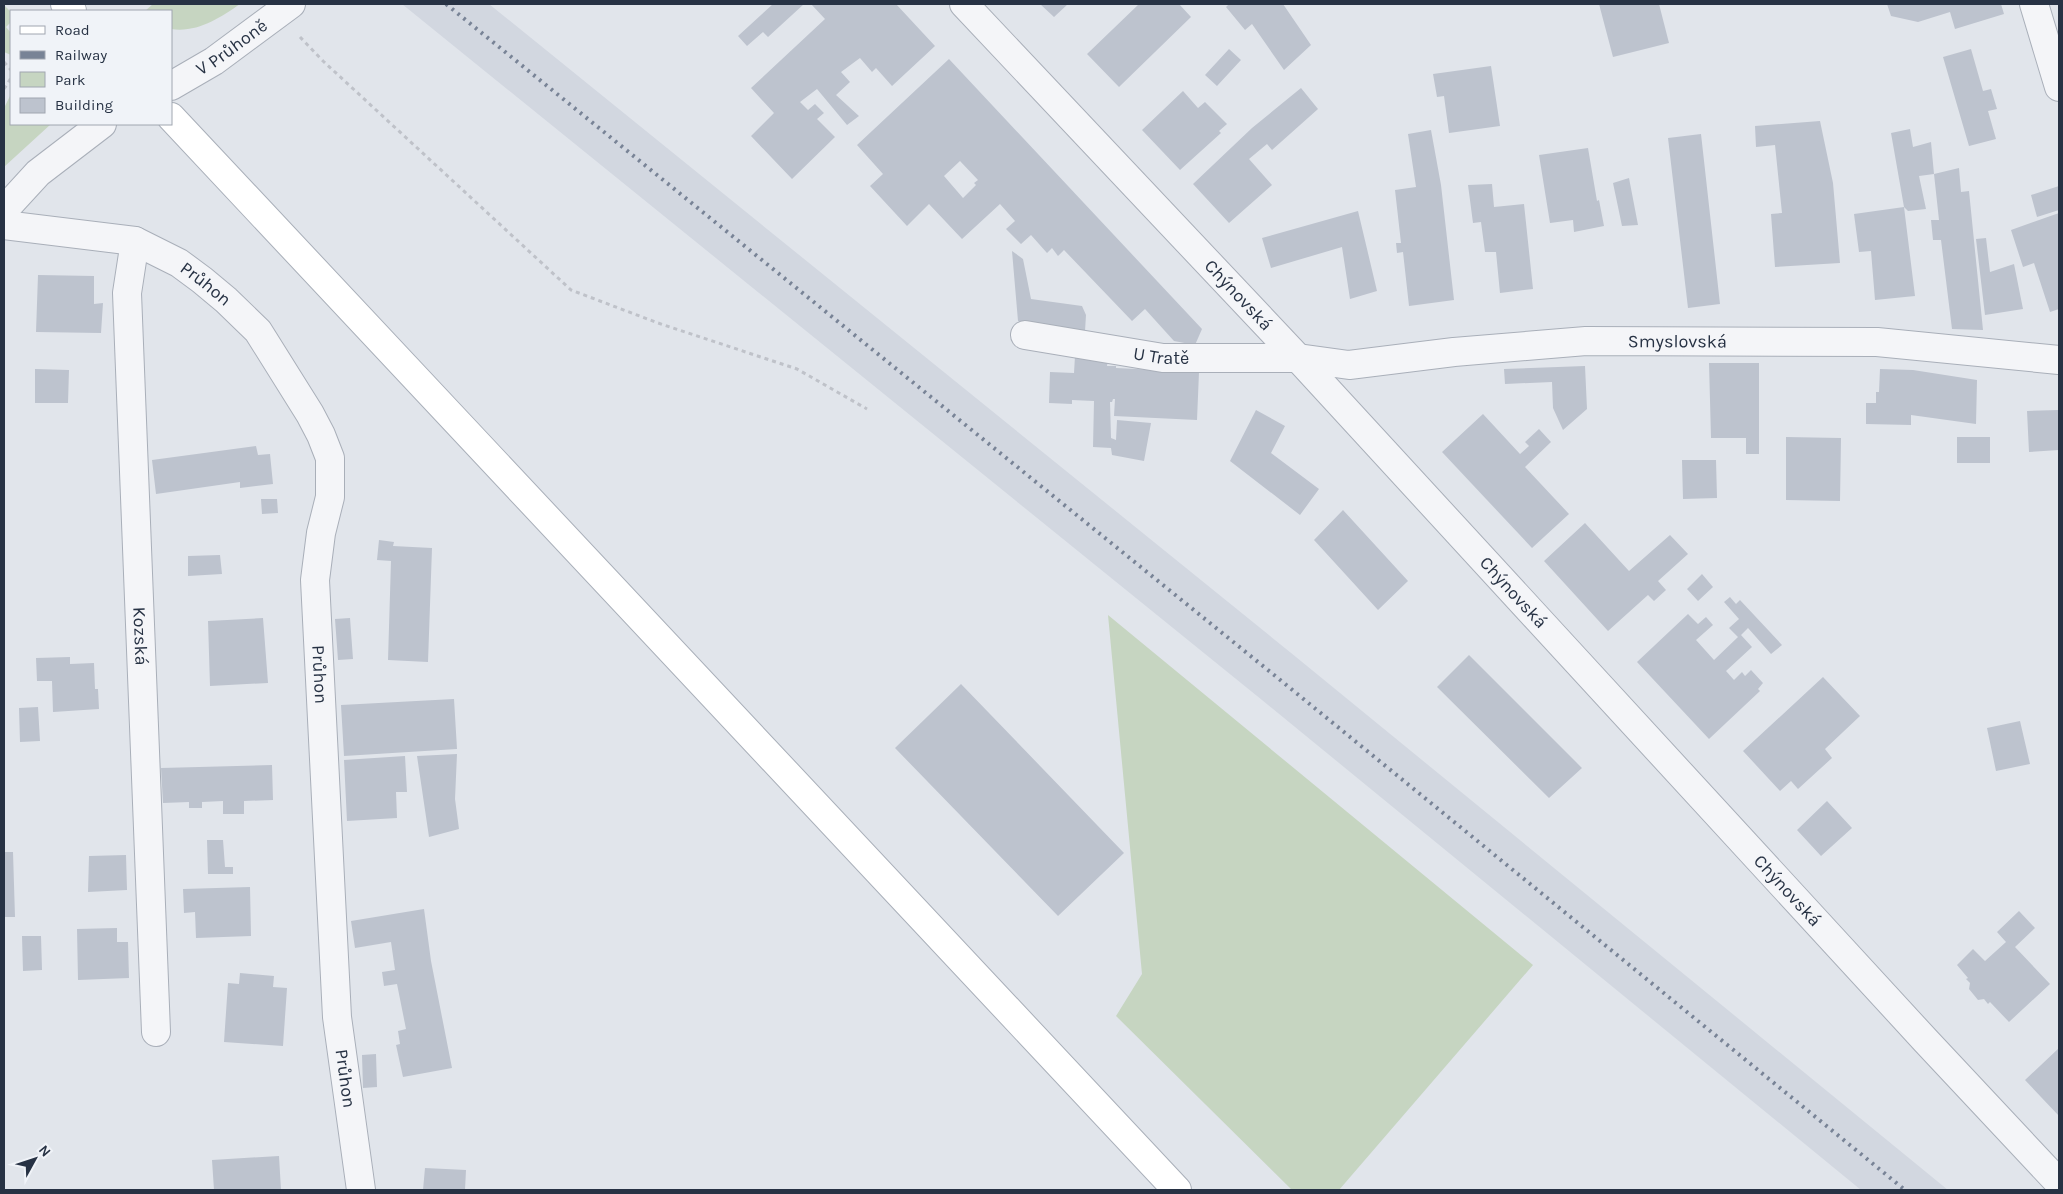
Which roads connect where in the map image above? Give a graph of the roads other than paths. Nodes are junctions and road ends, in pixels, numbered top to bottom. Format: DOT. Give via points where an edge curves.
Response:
graph roads {
  1 [pos="964,4"];
  2 [pos="2034,4"];
  3 [pos="285,9"];
  4 [pos="172,85"];
  5 [pos="2059,87"];
  6 [pos="172,118"];
  7 [pos="101,125"];
  8 [pos="4,210"];
  9 [pos="4,225"];
  10 [pos="135,241"];
  11 [pos="1025,335"];
  12 [pos="1298,358"];
  13 [pos="2059,360"];
  14 [pos="156,1032"];
  15 [pos="2059,1184"];
  16 [pos="361,1190"];
  17 [pos="1178,1190"];
  1 -- 12 [label="street, Chýnovská"];
  2 -- 5 [label="street"];
  3 -- 4 [label="street, V Průhoně" via="214,61"];
  6 -- 17 [label="main road"];
  7 -- 8 [label="street" via="38,172"];
  9 -- 10 [label="street, Průhon"];
  10 -- 14 [label="street, Kozská" via="126,292"];
  10 -- 16 [label="street, Průhon" via="179,263 226,300 258,331 310,414 330,458 330,497 315,580 337,1016"];
  11 -- 12 [label="street, U Tratě" via="1163,358"];
  12 -- 13 [label="street, Smyslovská" via="1349,365 1454,352 1606,342 1877,342"];
  12 -- 15 [label="street, Chýnovská"];
}
